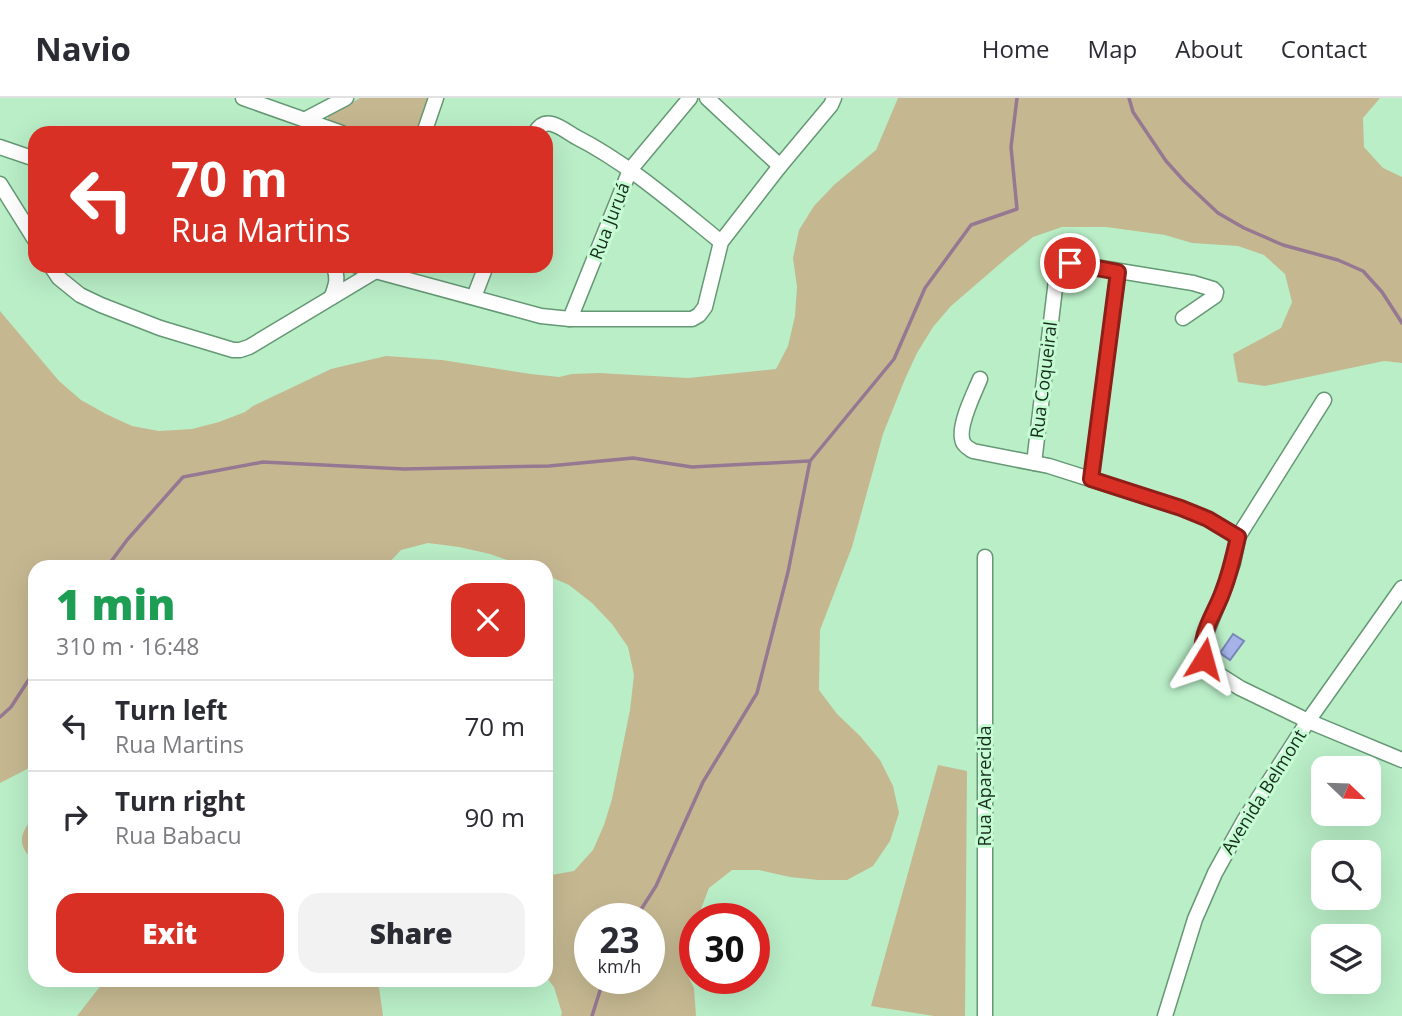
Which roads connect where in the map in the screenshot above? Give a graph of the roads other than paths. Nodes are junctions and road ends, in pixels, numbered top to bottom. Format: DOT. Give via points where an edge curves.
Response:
graph roads {
  1 [pos="243,98"];
  2 [pos="346,98"];
  3 [pos="436,98"];
  4 [pos="690,98"];
  5 [pos="707,98"];
  6 [pos="833,101"];
  7 [pos="306,119"];
  8 [pos="324,126"];
  9 [pos="426,126"];
  10 [pos="539,126"];
  11 [pos="0,147"];
  12 [pos="28,157"];
  13 [pos="780,166"];
  14 [pos="630,170"];
  15 [pos="0,184"];
  16 [pos="28,229"];
  17 [pos="722,242"];
  18 [pos="1118,272"];
  19 [pos="56,273"];
  20 [pos="336,273"];
  21 [pos="369,273"];
  22 [pos="389,273"];
  23 [pos="483,273"];
  24 [pos="332,296"];
  25 [pos="474,297"];
  26 [pos="1183,318"];
  27 [pos="570,319"];
  28 [pos="980,379"];
  29 [pos="1324,400"];
  30 [pos="1034,463"];
  31 [pos="1091,479"];
  32 [pos="1238,537"];
  33 [pos="985,557"];
  34 [pos="1402,588"];
  35 [pos="1308,721"];
  36 [pos="1402,760"];
  37 [pos="985,1016"];
  38 [pos="1165,1016"];
  1 -- 7 [label="street"];
  2 -- 7 [label="street"];
  3 -- 9 [label="street"];
  4 -- 14 [label="street, Rua Juruá"];
  5 -- 13 [label="street"];
  6 -- 13 [label="street"];
  7 -- 8 [label="street"];
  10 -- 14 [label="street" via="552,124"];
  11 -- 12 [label="street"];
  13 -- 17 [label="street"];
  14 -- 17 [label="street"];
  14 -- 27 [label="street, Rua Juruá"];
  15 -- 16 [label="street"];
  17 -- 27 [label="street" via="705,307 692,319"];
  18 -- 26 [label="street" via="1193,283 1216,292"];
  18 -- 30 [label="street, Rua Coqueiral" via="1070,263 1059,270"];
  18 -- 31 [label="street"];
  19 -- 24 [label="street" via="101,306 233,351 249,347"];
  20 -- 24 [label="street"];
  21 -- 24 [label="street"];
  22 -- 25 [label="street"];
  23 -- 25 [label="street"];
  25 -- 27 [label="street" via="541,316"];
  28 -- 30 [label="street" via="961,429 965,447"];
  29 -- 32 [label="street"];
  30 -- 31 [label="street"];
  31 -- 32 [label="street" via="1181,508"];
  32 -- 35 [label="street" via="1233,563 1203,640 1204,659 1210,669 1240,688"];
  33 -- 37 [label="street, Rua Aparecida"];
  34 -- 35 [label="street, Avenida Belmont"];
  35 -- 36 [label="street"];
  35 -- 38 [label="street, Avenida Belmont" via="1216,873 1195,919"];
}
